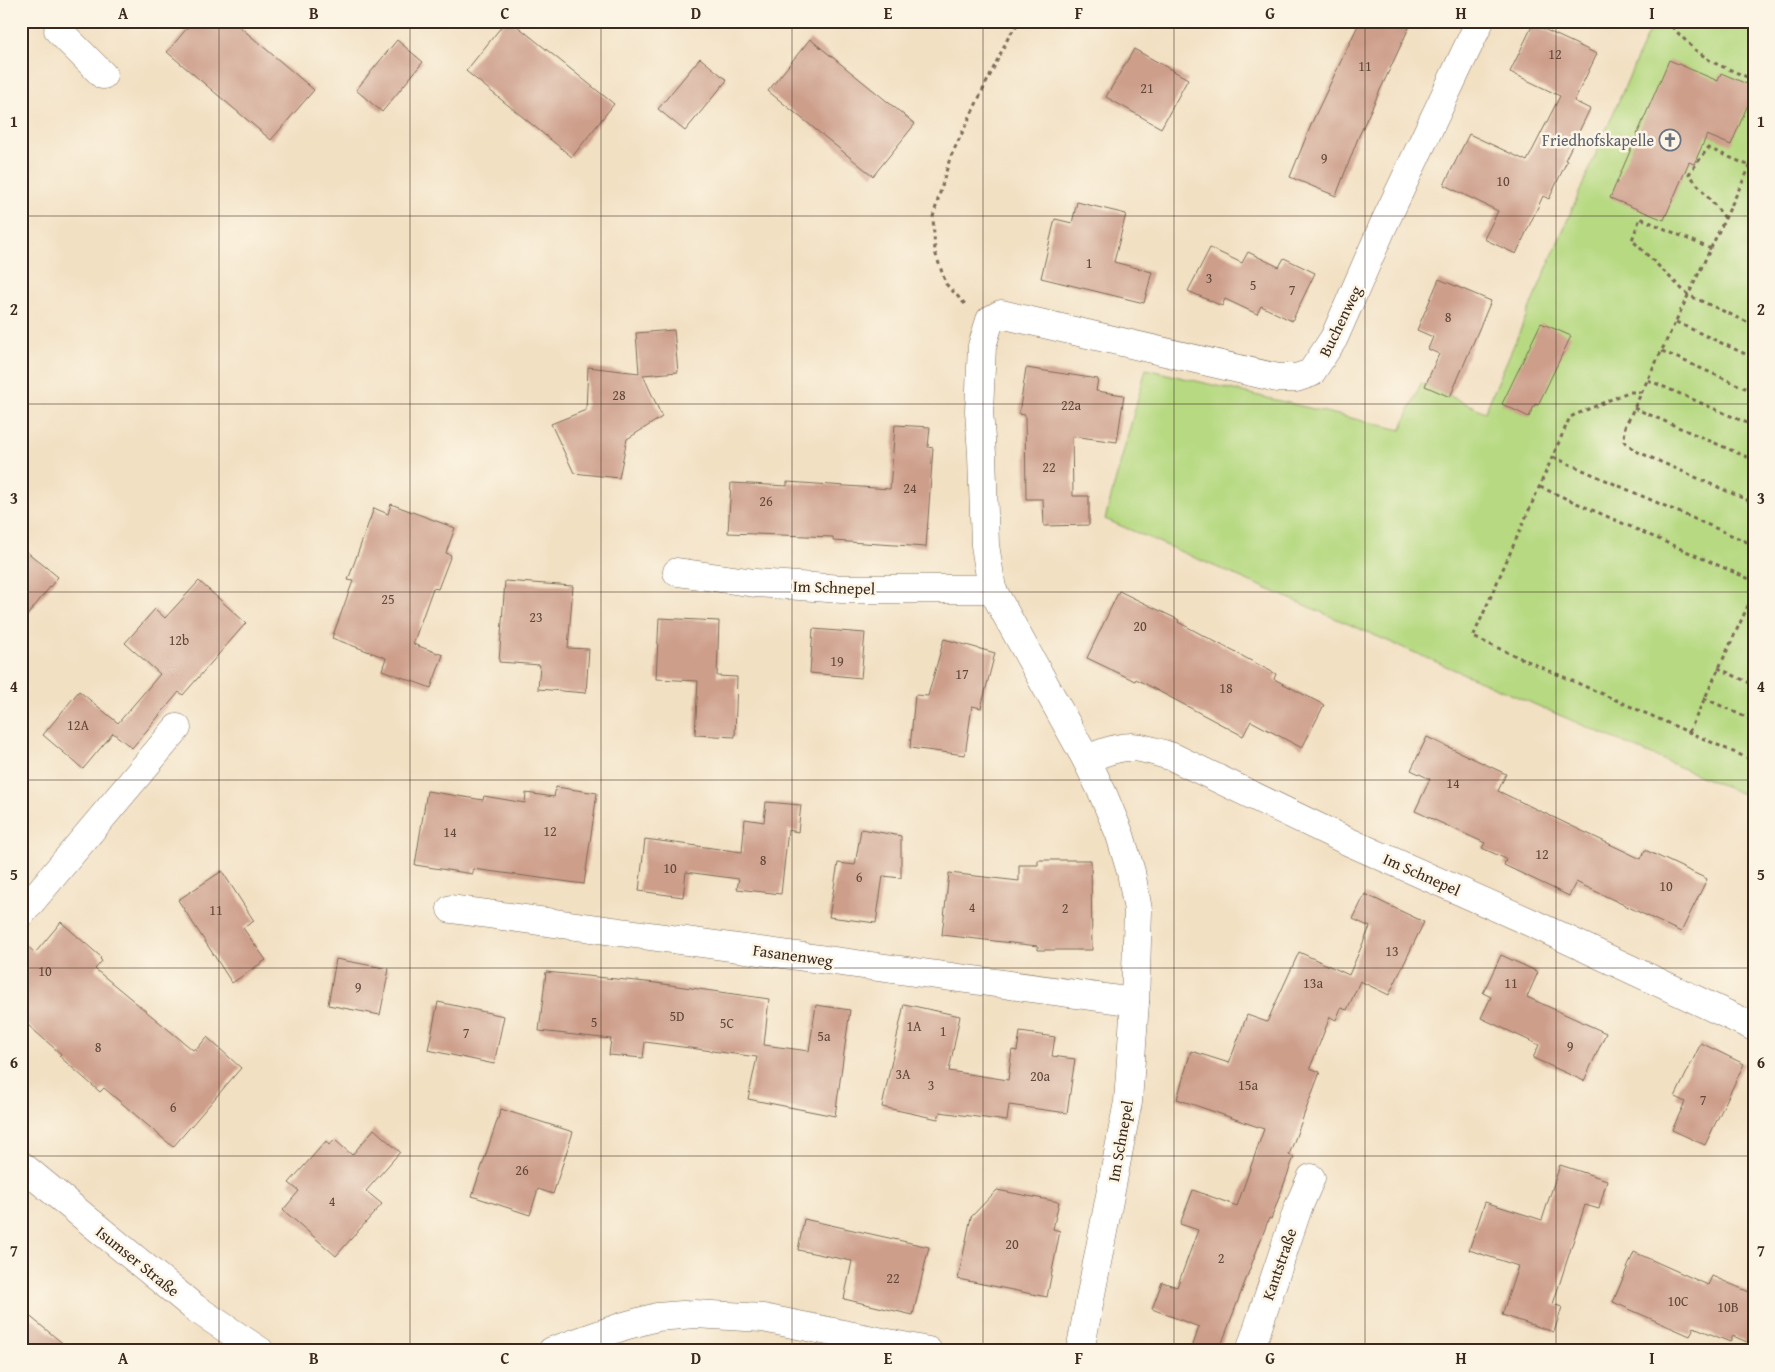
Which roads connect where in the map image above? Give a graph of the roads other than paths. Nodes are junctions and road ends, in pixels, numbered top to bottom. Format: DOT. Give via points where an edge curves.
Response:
graph roads {
  1 [pos="63,21"];
  2 [pos="1480,21"];
  3 [pos="103,75"];
  4 [pos="990,320"];
  5 [pos="677,572"];
  6 [pos="992,589"];
  7 [pos="177,728"];
  8 [pos="1086,759"];
  9 [pos="451,909"];
  10 [pos="21,914"];
  11 [pos="1135,1002"];
  12 [pos="1754,1027"];
  13 [pos="21,1165"];
  14 [pos="1311,1178"];
  15 [pos="260,1351"];
  16 [pos="552,1351"];
  17 [pos="927,1351"];
  18 [pos="1080,1351"];
  19 [pos="1250,1351"];
  1 -- 3 [label="street" via="58,30"];
  2 -- 4 [label="street, Buchenweg" via="1334,338 1310,373 1296,378 1278,378 1002,314"];
  4 -- 6 [label="street, Im Schnepel" via="982,346 979,412 985,545"];
  5 -- 6 [label="street, Im Schnepel" via="755,583 842,589"];
  6 -- 8 [label="street, Im Schnepel"];
  7 -- 10 [label="street"];
  8 -- 11 [label="street, Im Schnepel" via="1104,794 1131,872 1138,910"];
  8 -- 12 [label="street, Im Schnepel" via="1115,748 1131,746 1173,757 1347,841"];
  9 -- 11 [label="street, Fasanenweg"];
  11 -- 18 [label="street, Im Schnepel" via="1128,1102"];
  13 -- 15 [label="street, Isumser Straße" via="195,1308"];
  14 -- 19 [label="street, Kantstraße"];
  16 -- 17 [label="street" via="657,1317 695,1314 762,1318"];
}
